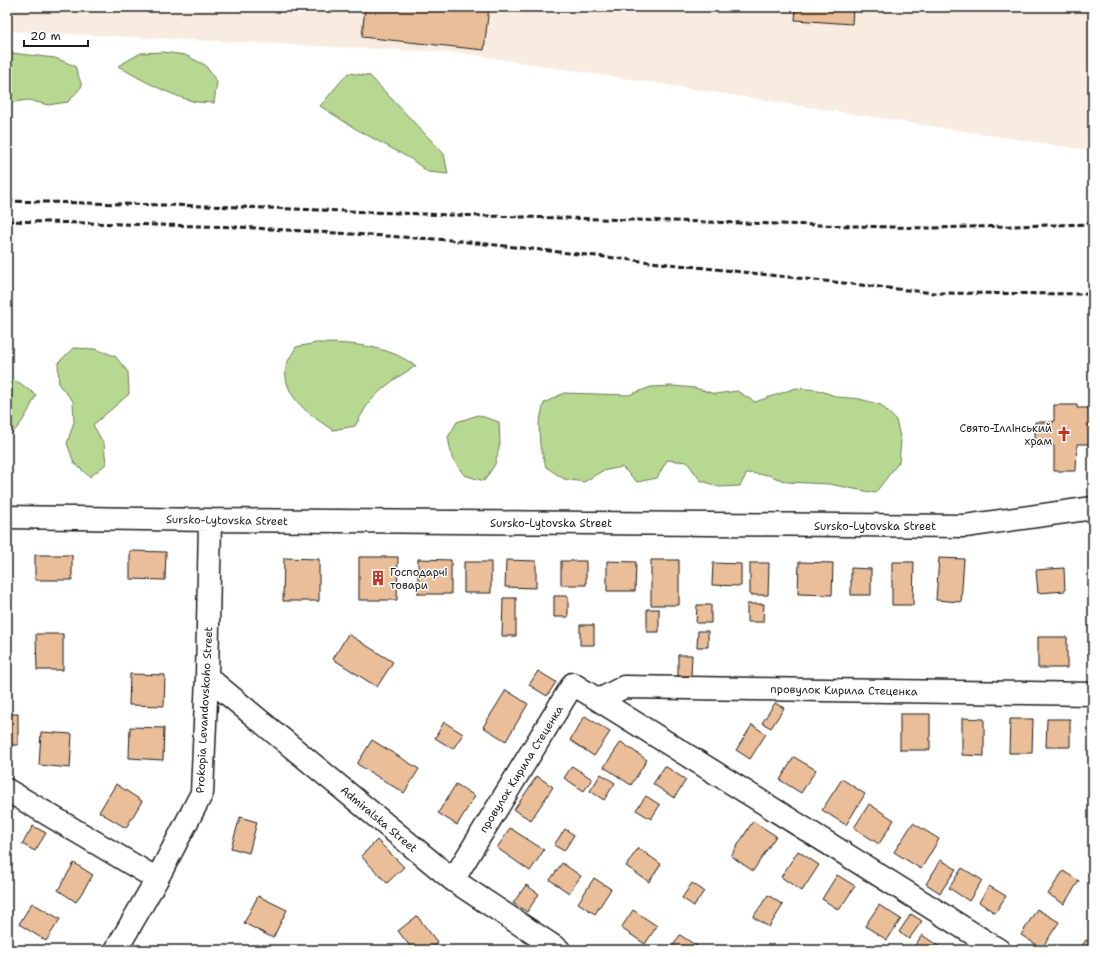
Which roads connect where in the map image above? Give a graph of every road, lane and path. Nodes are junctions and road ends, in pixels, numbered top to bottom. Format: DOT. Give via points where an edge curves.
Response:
graph roads {
  1 [pos="1093,508"];
  2 [pos="7,517"];
  3 [pos="210,520"];
  4 [pos="207,678"];
  5 [pos="1093,694"];
  6 [pos="599,700"];
  7 [pos="7,790"];
  8 [pos="157,879"];
  9 [pos="453,880"];
  10 [pos="116,950"];
  11 [pos="559,950"];
  12 [pos="999,950"];
  1 -- 3 [label="street, Sursko-Lytovska Street" via="965,526"];
  2 -- 3 [label="street, Sursko-Lytovska Street"];
  3 -- 4 [label="street, Prokopia Levandovskoho Street"];
  4 -- 8 [label="street, Prokopia Levandovskoho Street" via="202,793"];
  4 -- 9 [label="street, Admiralska Street"];
  5 -- 6 [label="street, провулок Кирила Стеценка" via="624,687"];
  6 -- 9 [label="street, провулок Кирила Стеценка" via="573,684"];
  6 -- 12 [label="street, провулок Кирила Стеценка"];
  7 -- 8 [label="street"];
  8 -- 10 [label="street, Prokopia Levandovskoho Street"];
  9 -- 11 [label="street, Admiralska Street"];
}
